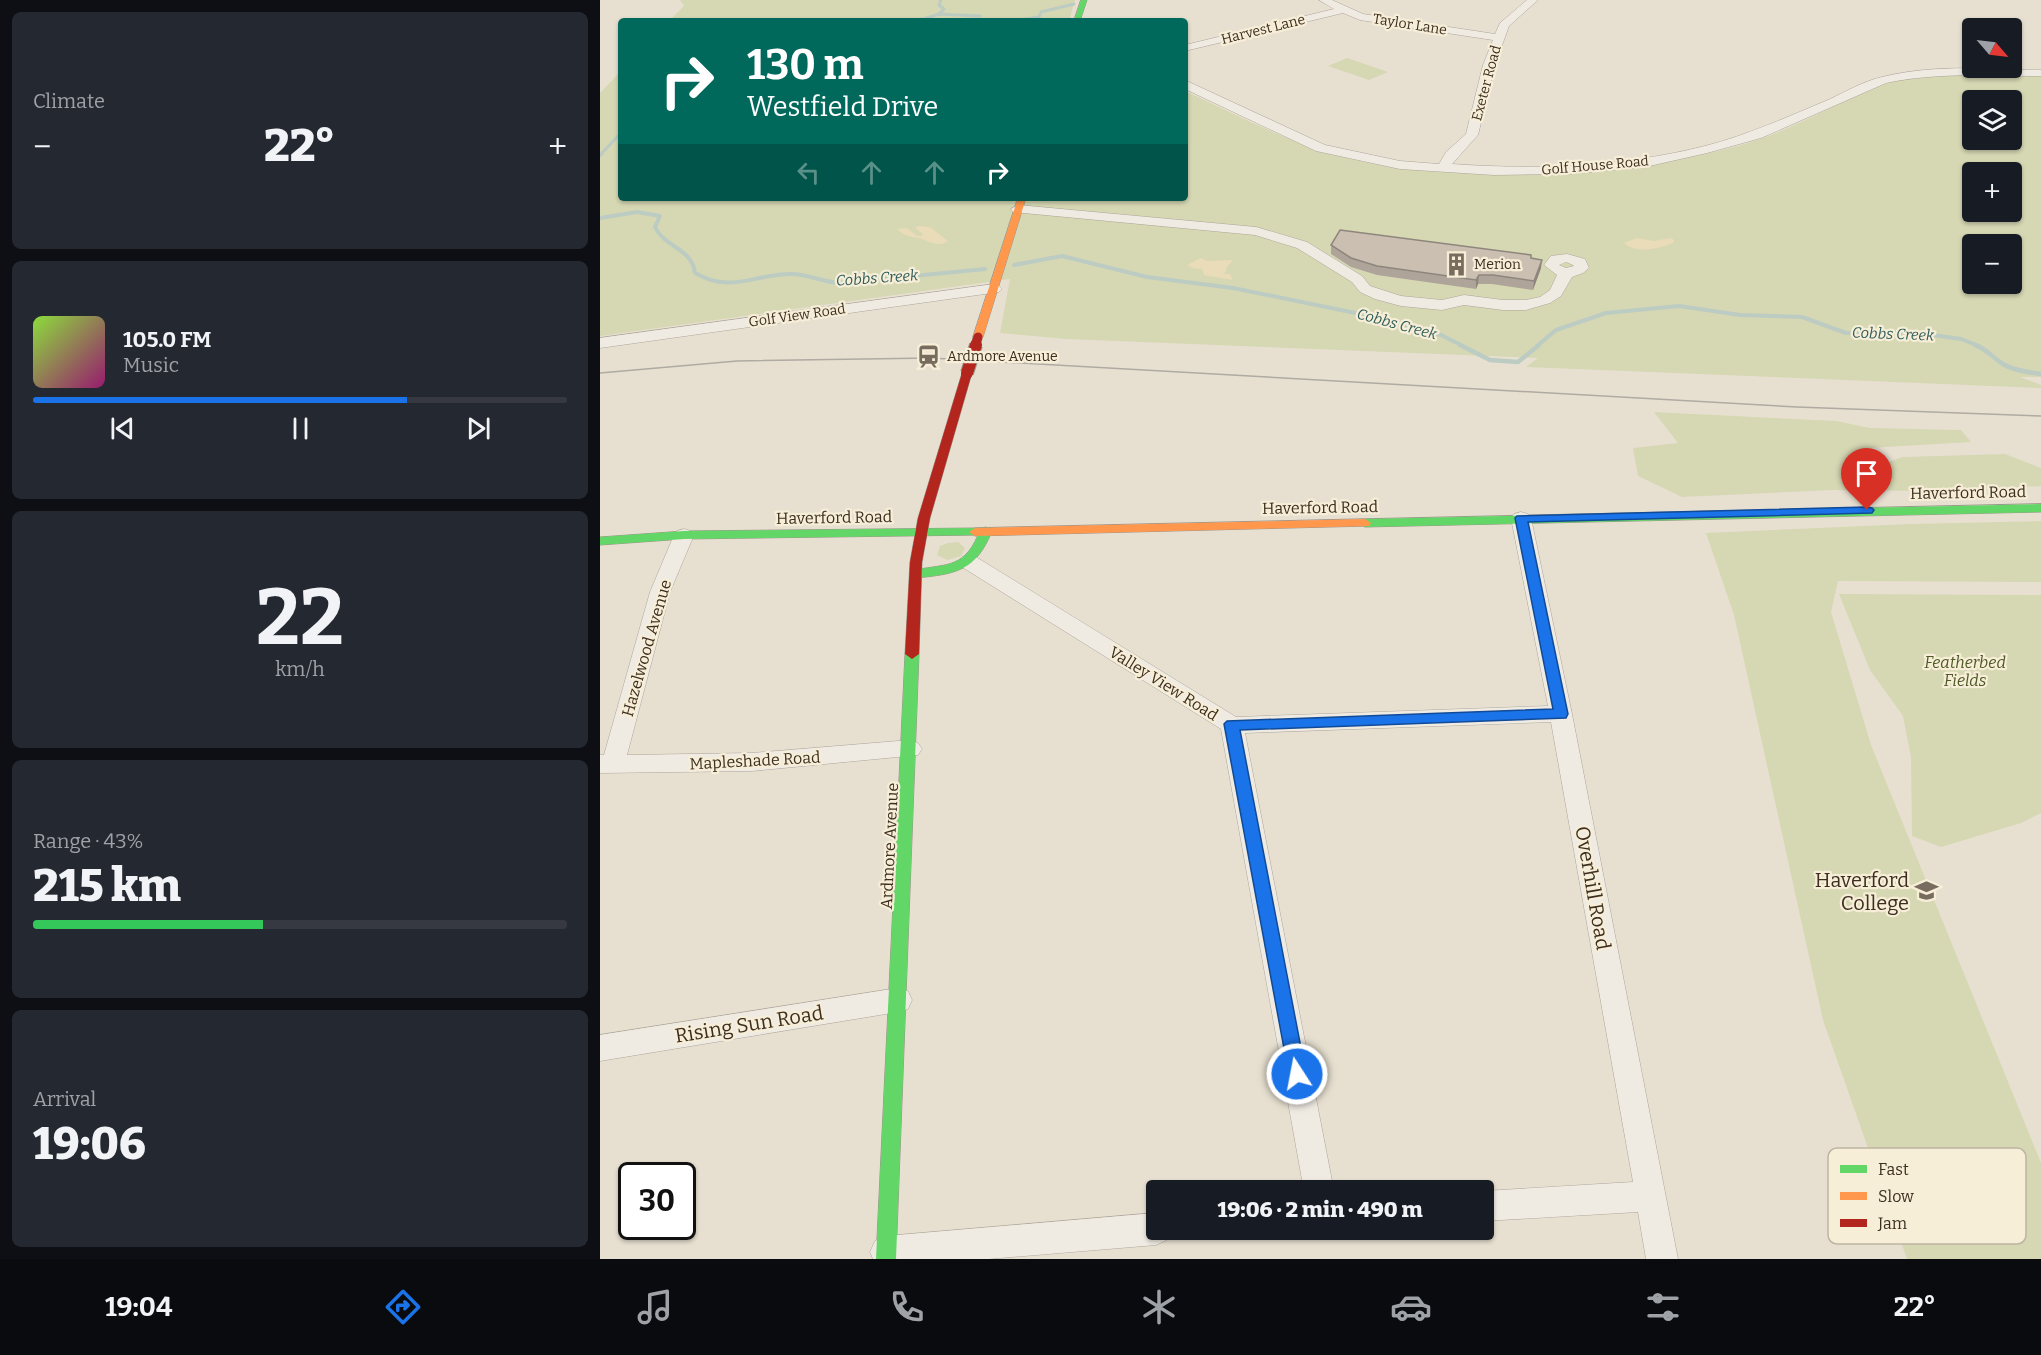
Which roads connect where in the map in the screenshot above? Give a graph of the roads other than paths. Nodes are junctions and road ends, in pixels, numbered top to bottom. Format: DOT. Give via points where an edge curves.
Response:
graph roads {
  1 [pos="1084,0"];
  2 [pos="1324,0"];
  3 [pos="1533,0"];
  4 [pos="1341,10"];
  5 [pos="1078,18"];
  6 [pos="1498,38"];
  7 [pos="1188,47"];
  8 [pos="2041,73"];
  9 [pos="1188,86"];
  10 [pos="1443,168"];
  11 [pos="1020,204"];
  12 [pos="1566,273"];
  13 [pos="994,289"];
  14 [pos="600,343"];
  15 [pos="2041,508"];
  16 [pos="1521,518"];
  17 [pos="986,531"];
  18 [pos="921,533"];
  19 [pos="684,535"];
  20 [pos="600,541"];
  21 [pos="969,562"];
  22 [pos="916,574"];
  23 [pos="1561,714"];
  24 [pos="1232,724"];
  25 [pos="910,749"];
  26 [pos="607,764"];
  27 [pos="898,1000"];
  28 [pos="600,1048"];
  29 [pos="1317,1180"];
  30 [pos="1649,1196"];
  31 [pos="1494,1205"];
  32 [pos="1146,1230"];
  33 [pos="886,1255"];
  34 [pos="1662,1259"];
  1 -- 5 [label="street"];
  2 -- 4 [label="street, Taylor Lane"];
  3 -- 6 [label="street, Exeter Road" via="1505,24"];
  4 -- 6 [label="street, Taylor Lane"];
  4 -- 7 [label="street, Harvest Lane"];
  6 -- 10 [label="street, Exeter Road" via="1472,135"];
  8 -- 10 [label="street, Golf House Road" via="1904,74 1756,135 1645,163 1569,170"];
  9 -- 10 [label="street, Golf House Road" via="1321,148 1400,165"];
  11 -- 12 [label="street" via="1256,231 1302,245 1357,279 1365,289 1401,301 1442,305 1464,300 1526,305 1556,293"];
  11 -- 13 [label="street, Ardmore Avenue"];
  13 -- 14 [label="street, Golf View Road"];
  13 -- 18 [label="street, Ardmore Avenue, bridge"];
  15 -- 16 [label="street, Haverford Road"];
  16 -- 17 [label="street, Haverford Road"];
  16 -- 23 [label="street, Overhill Road"];
  17 -- 18 [label="street, Haverford Road"];
  17 -- 21 [label="street" via="981,549"];
  18 -- 19 [label="street, Haverford Road"];
  18 -- 22 [label="street, Ardmore Avenue"];
  19 -- 20 [label="street, Haverford Road"];
  19 -- 26 [label="street, Hazelwood Avenue" via="660,592"];
  21 -- 22 [label="street" via="946,571"];
  21 -- 24 [label="street, Valley View Road"];
  22 -- 25 [label="street, Ardmore Avenue"];
  23 -- 24 [label="street"];
  23 -- 30 [label="street, Overhill Road"];
  24 -- 29 [label="street, Valley View Road"];
  25 -- 26 [label="street, Mapleshade Road" via="752,762"];
  25 -- 27 [label="street, Ardmore Avenue"];
  27 -- 28 [label="street, Rising Sun Road"];
  27 -- 33 [label="street, Ardmore Avenue"];
  30 -- 31 [label="street"];
  30 -- 34 [label="street, Overhill Road"];
  32 -- 33 [label="street"];
}
